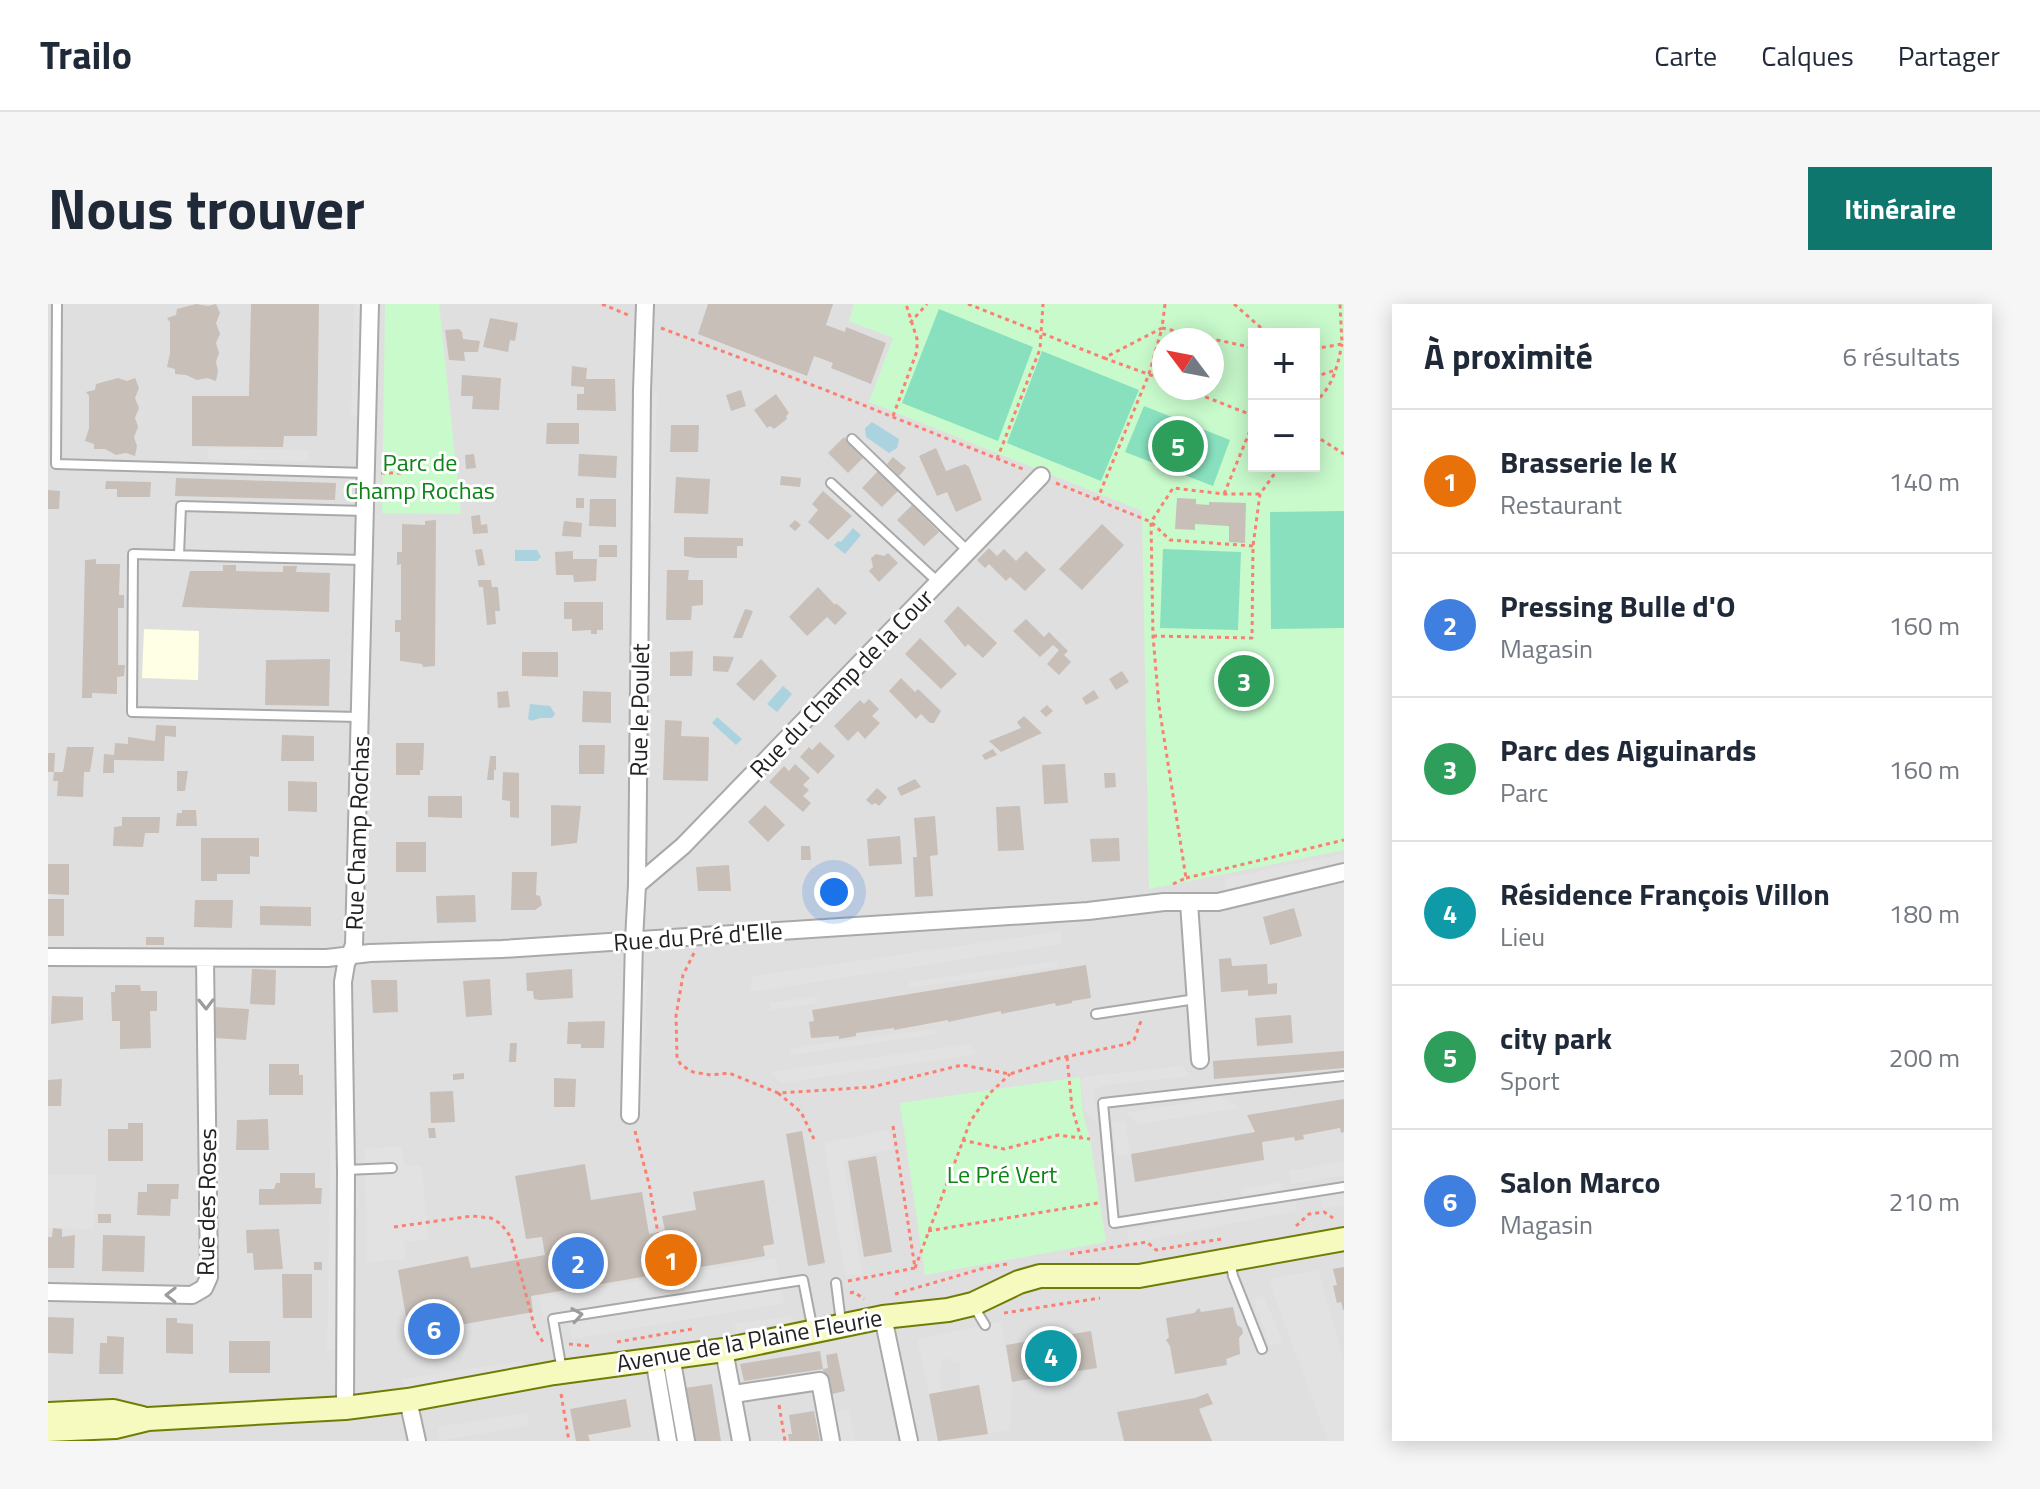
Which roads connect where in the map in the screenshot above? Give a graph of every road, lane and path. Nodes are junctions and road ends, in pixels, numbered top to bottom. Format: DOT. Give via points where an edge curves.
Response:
graph roads {
  1 [pos="57,304"];
  2 [pos="370,304"];
  3 [pos="602,304"];
  4 [pos="906,304"];
  5 [pos="927,304"];
  6 [pos="968,304"];
  7 [pos="1043,304"];
  8 [pos="1166,304"];
  9 [pos="1234,304"];
  10 [pos="1340,304"];
  11 [pos="645,312"];
  12 [pos="910,323"];
  13 [pos="1162,328"];
  14 [pos="1261,328"];
  15 [pos="1152,333"];
  16 [pos="1040,334"];
  17 [pos="1224,341"];
  18 [pos="1342,344"];
  19 [pos="1248,347"];
  20 [pos="1320,348"];
  21 [pos="1104,358"];
  22 [pos="1152,363"];
  23 [pos="1336,370"];
  24 [pos="1149,374"];
  25 [pos="1152,375"];
  26 [pos="1320,375"];
  27 [pos="1211,400"];
  28 [pos="1318,400"];
  29 [pos="1248,415"];
  30 [pos="1248,433"];
  31 [pos="852,439"];
  32 [pos="1320,439"];
  33 [pos="1344,454"];
  34 [pos="997,459"];
  35 [pos="386,472"];
  36 [pos="1276,472"];
  37 [pos="366,473"];
  38 [pos="402,473"];
  39 [pos="1041,476"];
  40 [pos="831,483"];
  41 [pos="1224,494"];
  42 [pos="1260,494"];
  43 [pos="1097,500"];
  44 [pos="365,511"];
  45 [pos="1151,522"];
  46 [pos="1253,546"];
  47 [pos="968,551"];
  48 [pos="179,555"];
  49 [pos="363,560"];
  50 [pos="938,582"];
  51 [pos="1153,636"];
  52 [pos="360,717"];
  53 [pos="1344,840"];
  54 [pos="1344,872"];
  55 [pos="1186,878"];
  56 [pos="637,885"];
  57 [pos="1164,902"];
  58 [pos="1189,903"];
  59 [pos="634,940"];
  60 [pos="696,950"];
  61 [pos="349,954"];
  62 [pos="48,957"];
  63 [pos="205,958"];
  64 [pos="1196,999"];
  65 [pos="1144,1007"];
  66 [pos="1096,1014"];
  67 [pos="1067,1057"];
  68 [pos="1200,1060"];
  69 [pos="1010,1074"];
  70 [pos="1344,1076"];
  71 [pos="778,1093"];
  72 [pos="630,1115"];
  73 [pos="893,1126"];
  74 [pos="1081,1138"];
  75 [pos="814,1139"];
  76 [pos="1090,1139"];
  77 [pos="962,1140"];
  78 [pos="392,1168"];
  79 [pos="346,1170"];
  80 [pos="1344,1187"];
  81 [pos="1100,1202"];
  82 [pos="394,1227"];
  83 [pos="928,1231"];
  84 [pos="658,1233"];
  85 [pos="1344,1239"];
  86 [pos="1230,1259"];
  87 [pos="915,1268"];
  88 [pos="836,1283"];
  89 [pos="48,1292"];
  90 [pos="854,1292"];
  91 [pos="838,1295"];
  92 [pos="1112,1296"];
  93 [pos="979,1315"];
  94 [pos="883,1317"];
  95 [pos="842,1327"];
  96 [pos="692,1329"];
  97 [pos="814,1333"];
  98 [pos="542,1342"];
  99 [pos="607,1344"];
  100 [pos="558,1346"];
  101 [pos="593,1346"];
  102 [pos="1262,1349"];
  103 [pos="724,1350"];
  104 [pos="663,1357"];
  105 [pos="561,1380"];
  106 [pos="777,1389"];
  107 [pos="734,1394"];
  108 [pos="408,1400"];
  109 [pos="48,1404"];
  110 [pos="345,1408"];
  111 [pos="89,1412"];
  112 [pos="48,1414"];
  113 [pos="148,1419"];
  114 [pos="48,1430"];
  115 [pos="417,1441"];
  116 [pos="569,1441"];
  117 [pos="668,1441"];
  118 [pos="686,1441"];
  119 [pos="741,1441"];
  120 [pos="785,1441"];
  121 [pos="831,1441"];
  122 [pos="909,1441"];
  1 -- 37 [label="lane" via="56,464"];
  2 -- 37 [label="street, Rue Champ Rochas"];
  3 -- 11 [label="path"];
  4 -- 12 [label="path"];
  5 -- 12 [label="path"];
  6 -- 16 [label="path"];
  7 -- 16 [label="path"];
  8 -- 13 [label="path"];
  9 -- 14 [label="path"];
  10 -- 18 [label="path"];
  11 -- 12 [label="path" via="893,416 917,351"];
  11 -- 56 [label="street, Rue le Poulet"];
  15 -- 21 [label="path"];
  16 -- 21 [label="path"];
  16 -- 34 [label="path" via="1037,357"];
  17 -- 19 [label="path"];
  18 -- 20 [label="path"];
  18 -- 23 [label="path"];
  21 -- 24 [label="path"];
  22 -- 24 [label="path"];
  23 -- 26 [label="path"];
  23 -- 28 [label="path"];
  24 -- 25 [label="path"];
  24 -- 43 [label="path"];
  27 -- 29 [label="path"];
  30 -- 41 [label="path"];
  31 -- 47 [label="lane"];
  32 -- 33 [label="path"];
  35 -- 38 [label="path"];
  36 -- 42 [label="path"];
  37 -- 44 [label="street, Rue Champ Rochas"];
  39 -- 47 [label="street, Rue du Champ de la Cour"];
  40 -- 50 [label="lane"];
  41 -- 42 [label="path"];
  41 -- 45 [label="path" via="1173,488"];
  42 -- 46 [label="path"];
  44 -- 48 [label="lane" via="181,506"];
  44 -- 49 [label="street, Rue Champ Rochas"];
  45 -- 46 [label="path" via="1170,540"];
  45 -- 51 [label="path"];
  46 -- 51 [label="path" via="1252,638"];
  47 -- 50 [label="street, Rue du Champ de la Cour"];
  48 -- 49 [label="lane"];
  48 -- 52 [label="lane" via="133,554 132,712"];
  49 -- 52 [label="street, Rue Champ Rochas"];
  50 -- 56 [label="street, Rue du Champ de la Cour" via="683,846"];
  51 -- 55 [label="path"];
  52 -- 61 [label="street, Rue Champ Rochas" via="354,945"];
  53 -- 55 [label="path"];
  54 -- 58 [label="street, Rue du Pré d'Elle" via="1218,902"];
  55 -- 57 [label="path" via="1164,888"];
  56 -- 59 [label="street, Rue le Poulet"];
  57 -- 58 [label="street, Rue du Pré d'Elle"];
  57 -- 59 [label="street, Rue du Pré d'Elle"];
  58 -- 64 [label="street"];
  59 -- 61 [label="street, Rue du Pré d'Elle"];
  59 -- 72 [label="street, Rue le Poulet"];
  60 -- 71 [label="path" via="683,975 676,1016 681,1065 711,1075 729,1073"];
  61 -- 63 [label="street, Rue du Pré d'Elle"];
  61 -- 79 [label="street, Rue Champ Rochas" via="343,982"];
  62 -- 63 [label="street, Rue du Pré d'Elle"];
  63 -- 89 [label="street, Rue des Roses, one-way" via="209,1277 204,1288 192,1295"];
  64 -- 65 [label="lane"];
  64 -- 68 [label="street"];
  65 -- 66 [label="lane"];
  65 -- 67 [label="path" via="1134,1040"];
  67 -- 69 [label="path"];
  67 -- 74 [label="path"];
  69 -- 71 [label="path" via="962,1065 872,1087"];
  69 -- 77 [label="path" via="989,1094"];
  70 -- 80 [label="lane" via="1103,1103 1114,1223"];
  71 -- 75 [label="path" via="801,1112"];
  72 -- 84 [label="path"];
  73 -- 87 [label="path"];
  74 -- 76 [label="path"];
  74 -- 77 [label="path" via="1045,1136 1004,1149"];
  77 -- 83 [label="path"];
  78 -- 79 [label="lane"];
  79 -- 110 [label="street, Rue Champ Rochas"];
  81 -- 83 [label="path"];
  82 -- 98 [label="path" via="472,1216 501,1224 511,1237"];
  83 -- 87 [label="path"];
  85 -- 86 [label="street, Avenue de la Plaine Fleurie"];
  86 -- 93 [label="street, Avenue de la Plaine Fleurie" via="1119,1278 1040,1276 1019,1282"];
  86 -- 102 [label="lane"];
  87 -- 88 [label="path"];
  88 -- 91 [label="lane"];
  90 -- 91 [label="path"];
  91 -- 95 [label="lane"];
  92 -- 93 [label="path"];
  93 -- 94 [label="street, Avenue de la Plaine Fleurie" via="948,1310"];
  94 -- 95 [label="street, Avenue de la Plaine Fleurie"];
  94 -- 122 [label="street"];
  95 -- 97 [label="street, Avenue de la Plaine Fleurie"];
  96 -- 99 [label="path"];
  100 -- 97 [label="lane, one-way" via="553,1319 803,1280"];
  97 -- 103 [label="street, Avenue de la Plaine Fleurie"];
  100 -- 101 [label="path"];
  100 -- 105 [label="lane"];
  103 -- 104 [label="street, Avenue de la Plaine Fleurie"];
  103 -- 107 [label="street"];
  104 -- 105 [label="street, Avenue de la Plaine Fleurie"];
  104 -- 117 [label="street"];
  104 -- 118 [label="street"];
  105 -- 108 [label="street, Avenue de la Plaine Fleurie"];
  105 -- 116 [label="path"];
  106 -- 107 [label="street"];
  106 -- 120 [label="path"];
  106 -- 121 [label="street" via="820,1381"];
  107 -- 119 [label="street"];
  108 -- 110 [label="street, Avenue de la Plaine Fleurie"];
  108 -- 115 [label="street"];
  109 -- 111 [label="street, Avenue de la Plaine Fleurie" via="74,1404"];
  110 -- 113 [label="street, Avenue de la Plaine Fleurie"];
  111 -- 112 [label="street, Avenue de la Plaine Fleurie"];
  111 -- 113 [label="street, Avenue de la Plaine Fleurie"];
  113 -- 114 [label="street, Avenue de la Plaine Fleurie" via="115,1427"];
}
